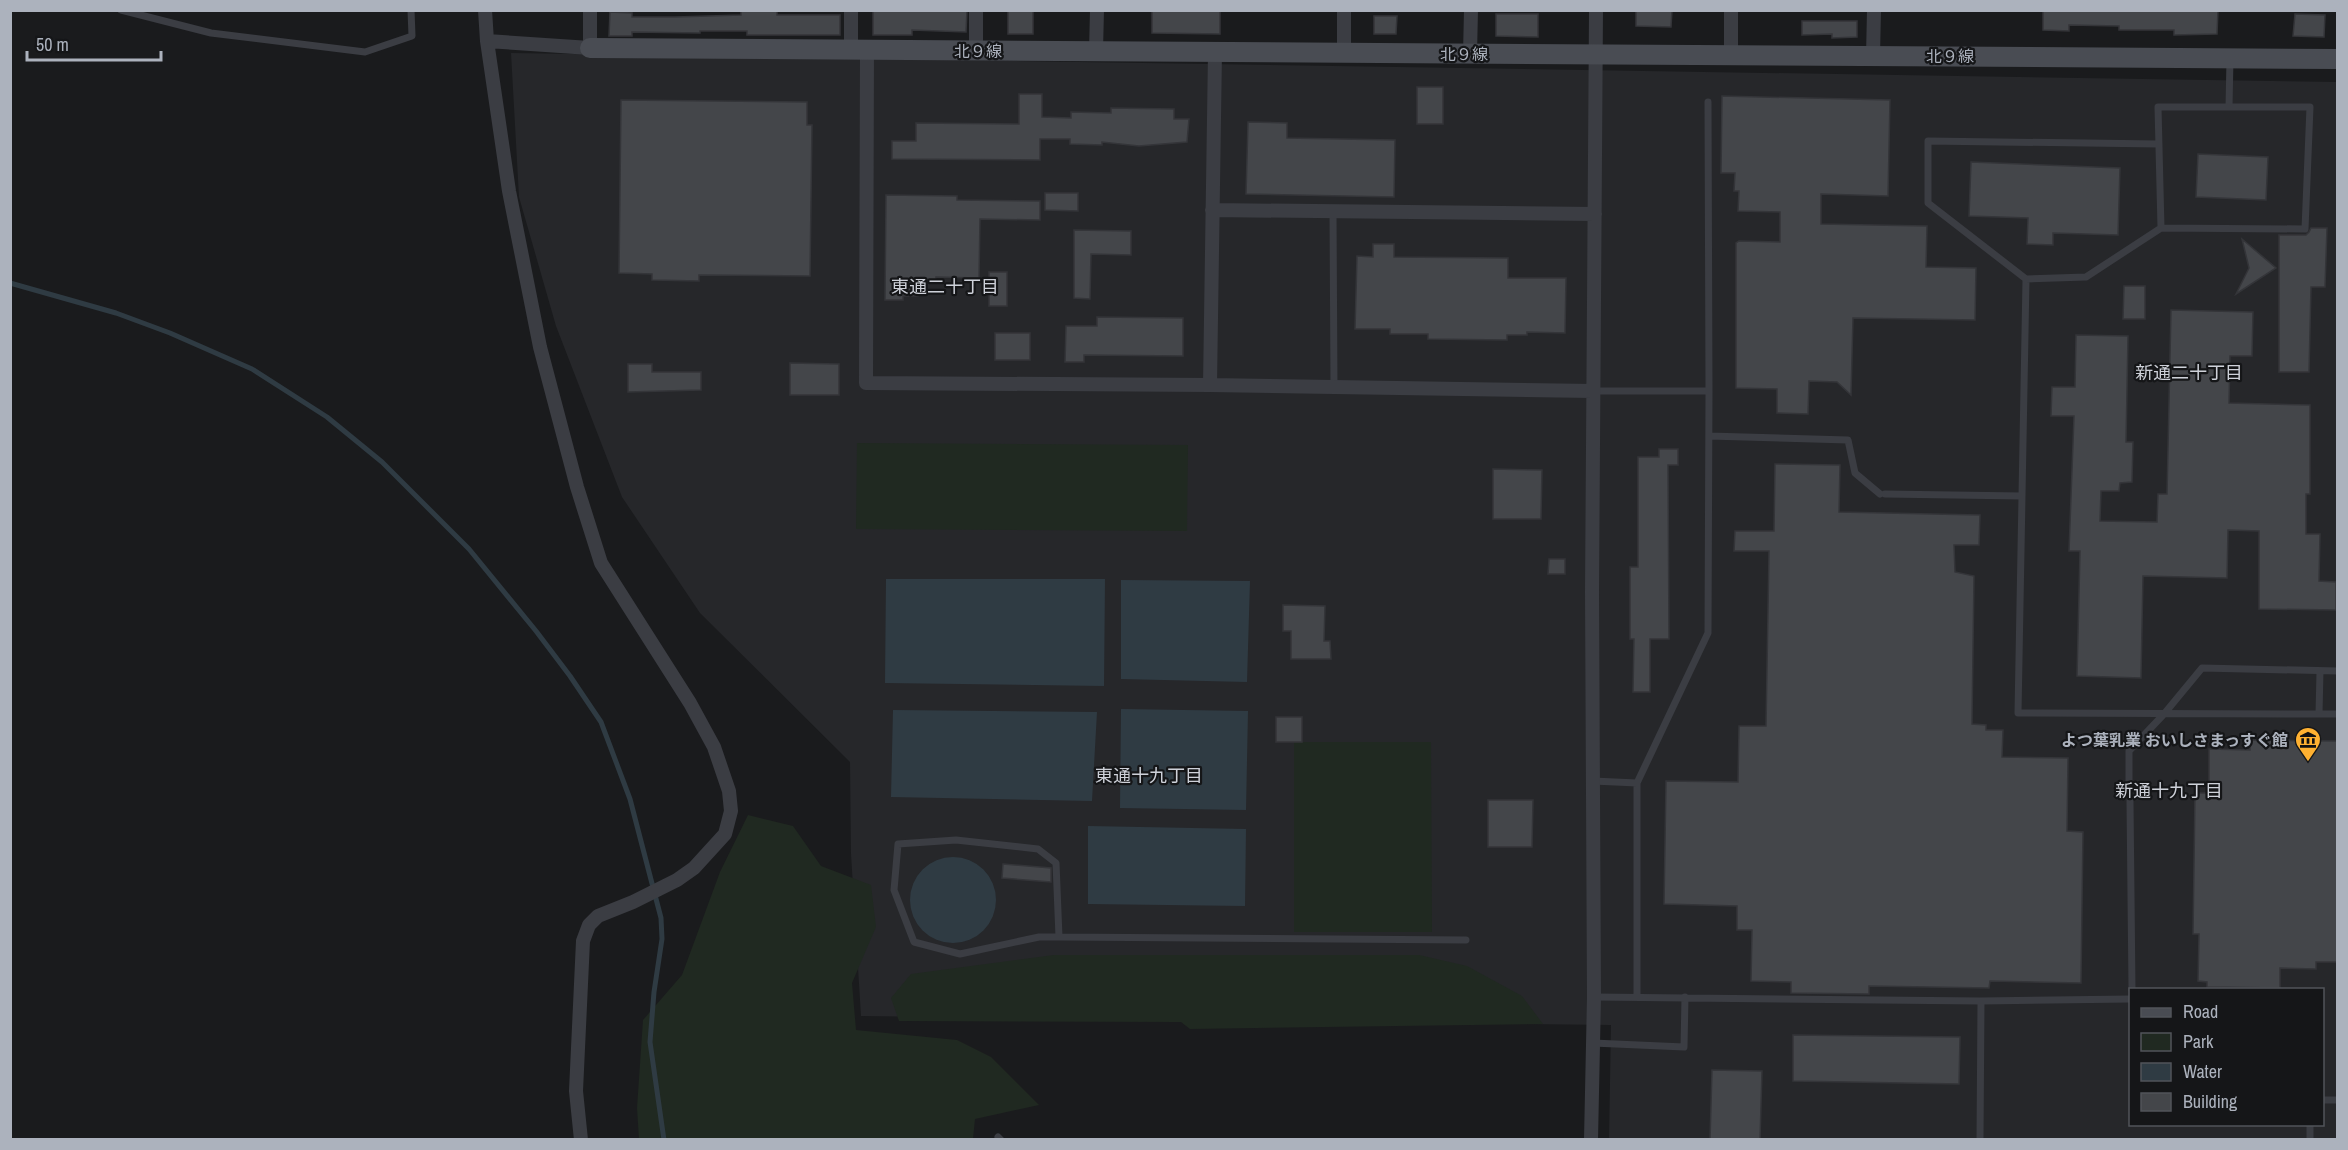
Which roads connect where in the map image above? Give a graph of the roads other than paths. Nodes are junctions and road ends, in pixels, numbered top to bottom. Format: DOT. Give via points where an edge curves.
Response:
graph roads {
  1 [pos="121,10"];
  2 [pos="411,10"];
  3 [pos="482,10"];
  4 [pos="590,10"];
  5 [pos="851,10"];
  6 [pos="976,10"];
  7 [pos="1097,10"];
  8 [pos="1344,10"];
  9 [pos="1471,10"];
  10 [pos="1596,10"];
  11 [pos="1731,10"];
  12 [pos="1874,10"];
  13 [pos="487,41"];
  14 [pos="590,48"];
  15 [pos="859,50"];
  16 [pos="975,50"];
  17 [pos="1096,51"];
  18 [pos="1215,52"];
  19 [pos="1344,53"];
  20 [pos="1470,54"];
  21 [pos="1595,54"];
  22 [pos="1731,55"];
  23 [pos="1872,56"];
  24 [pos="2230,58"];
  25 [pos="2337,59"];
  26 [pos="1708,102"];
  27 [pos="2229,107"];
  28 [pos="2159,144"];
  29 [pos="1212,210"];
  30 [pos="1333,211"];
  31 [pos="1595,214"];
  32 [pos="2161,228"];
  33 [pos="2026,279"];
  34 [pos="1210,385"];
  35 [pos="1334,388"];
  36 [pos="1593,391"];
  37 [pos="1709,391"];
  38 [pos="1709,436"];
  39 [pos="2022,496"];
  40 [pos="2320,671"];
  41 [pos="2337,671"];
  42 [pos="2164,714"];
  43 [pos="2319,714"];
  44 [pos="2337,714"];
  45 [pos="1593,781"];
  46 [pos="1637,783"];
  47 [pos="2129,791"];
  48 [pos="2130,801"];
  49 [pos="1059,938"];
  50 [pos="1466,940"];
  51 [pos="2132,988"];
  52 [pos="1594,997"];
  53 [pos="1637,997"];
  54 [pos="1685,997"];
  55 [pos="2129,999"];
  56 [pos="1981,1001"];
  57 [pos="1593,1043"];
  58 [pos="581,1140"];
  59 [pos="1591,1140"];
  60 [pos="1980,1140"];
  1 -- 2 [label="lane" via="211,33 365,52 412,36"];
  3 -- 13 [label="street"];
  4 -- 14 [label="street"];
  5 -- 15 [label="street"];
  6 -- 16 [label="street"];
  7 -- 17 [label="street"];
  8 -- 19 [label="street"];
  9 -- 20 [label="street"];
  10 -- 21 [label="street"];
  11 -- 22 [label="street"];
  12 -- 23 [label="street"];
  13 -- 14 [label="street"];
  13 -- 58 [label="street" via="509,191 540,347 601,563 714,747 729,791 731,811 725,834 694,868 677,880 598,916 589,925 583,941 576,1091"];
  14 -- 15 [label="street, 北９線"];
  15 -- 16 [label="street, 北９線"];
  15 -- 34 [label="street" via="866,383"];
  16 -- 17 [label="street, 北９線"];
  17 -- 18 [label="street, 北９線"];
  18 -- 19 [label="street, 北９線"];
  18 -- 29 [label="street"];
  19 -- 20 [label="street, 北９線"];
  20 -- 21 [label="street, 北９線"];
  21 -- 22 [label="street, 北９線"];
  21 -- 31 [label="street"];
  22 -- 23 [label="street, 北９線"];
  23 -- 24 [label="street, 北９線"];
  24 -- 25 [label="street, 北９線"];
  24 -- 27 [label="lane"];
  26 -- 37 [label="lane"];
  27 -- 28 [label="lane" via="2157,107"];
  27 -- 32 [label="lane" via="2310,107 2305,230"];
  28 -- 32 [label="lane"];
  28 -- 33 [label="lane" via="1928,141 1928,203"];
  29 -- 30 [label="street"];
  29 -- 34 [label="street"];
  30 -- 31 [label="street"];
  30 -- 35 [label="lane"];
  31 -- 36 [label="street"];
  32 -- 33 [label="lane" via="2086,277"];
  33 -- 39 [label="lane"];
  34 -- 35 [label="street"];
  35 -- 36 [label="street"];
  36 -- 37 [label="lane"];
  36 -- 45 [label="street"];
  37 -- 38 [label="lane"];
  38 -- 39 [label="lane" via="1848,440 1855,473 1882,494"];
  38 -- 46 [label="lane" via="1708,633"];
  39 -- 42 [label="lane" via="2018,713"];
  40 -- 41 [label="lane"];
  40 -- 42 [label="lane" via="2202,668"];
  40 -- 43 [label="lane"];
  42 -- 43 [label="lane"];
  42 -- 47 [label="lane" via="2129,751"];
  43 -- 44 [label="lane"];
  45 -- 46 [label="lane"];
  45 -- 52 [label="street"];
  46 -- 53 [label="lane"];
  48 -- 51 [label="lane"];
  49 -- 49 [label="lane" via="1039,937 960,954 914,942 894,890 898,844 956,840 1038,849 1056,863"];
  49 -- 50 [label="lane"];
  52 -- 53 [label="lane"];
  52 -- 57 [label="street"];
  53 -- 54 [label="lane"];
  54 -- 56 [label="lane"];
  54 -- 57 [label="lane" via="1684,1047"];
  55 -- 56 [label="lane"];
  56 -- 60 [label="lane"];
  57 -- 59 [label="street"];
}
